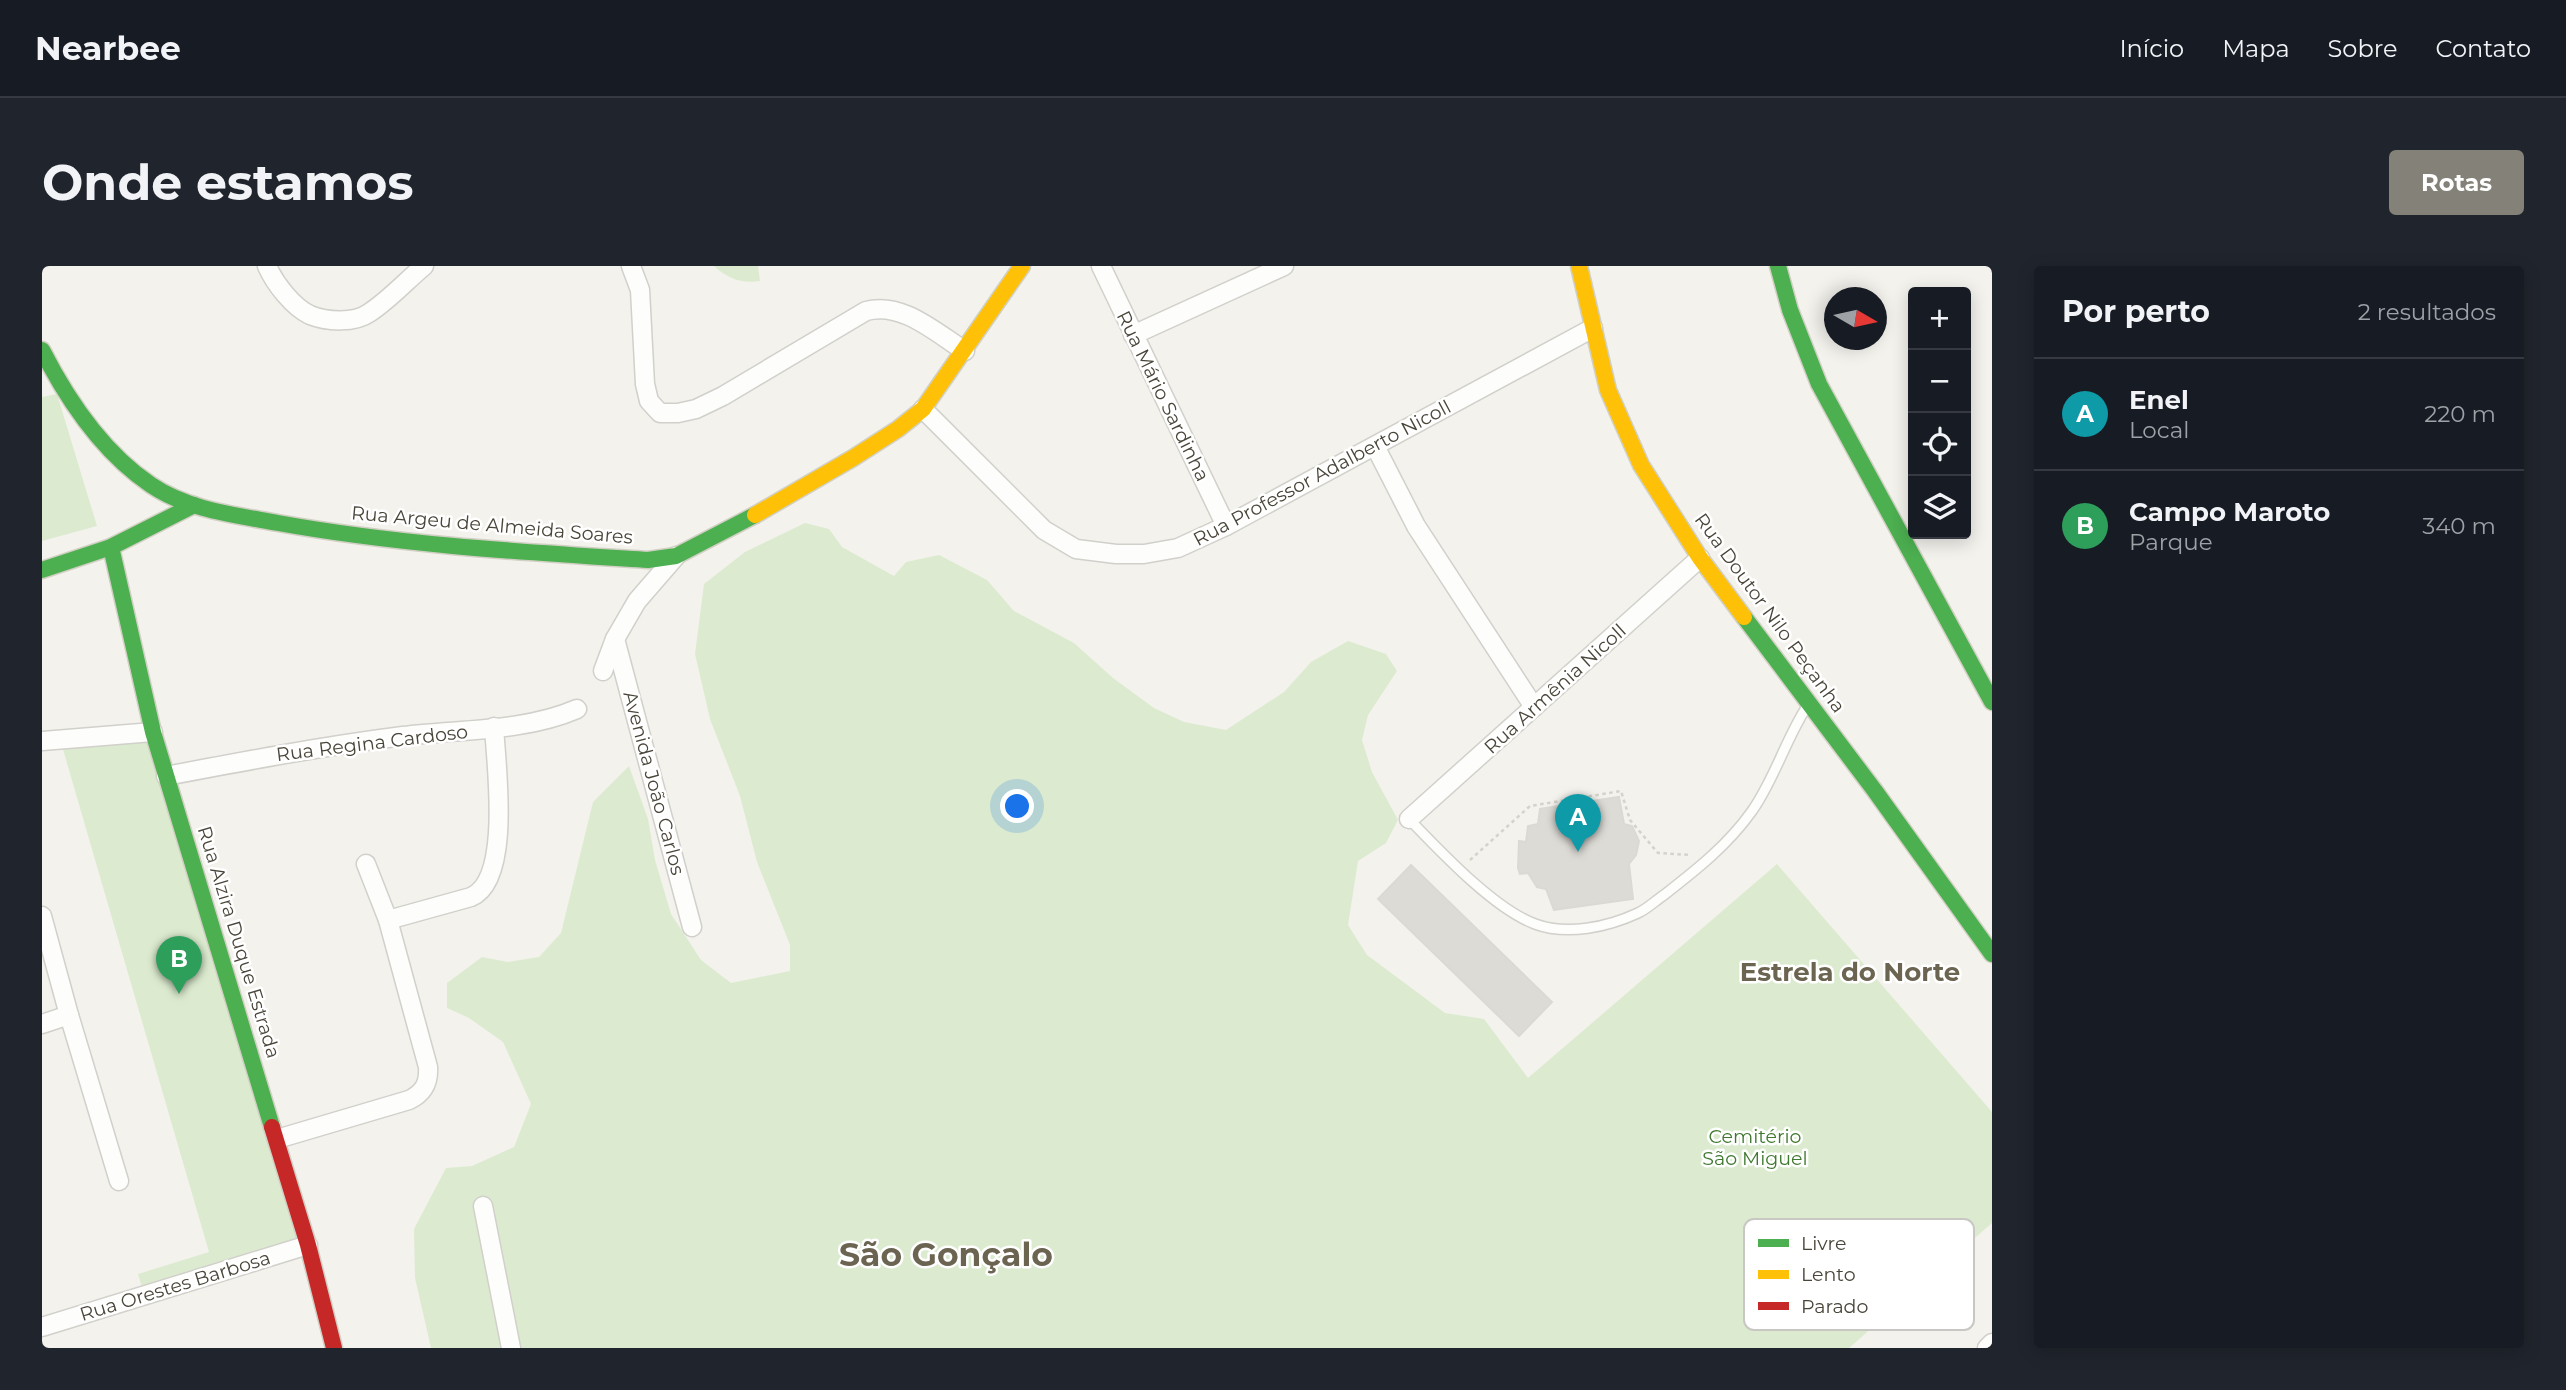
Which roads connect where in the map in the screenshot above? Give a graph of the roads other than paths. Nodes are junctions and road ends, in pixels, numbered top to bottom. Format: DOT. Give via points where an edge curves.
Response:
graph roads {
  1 [pos="267,266"];
  2 [pos="424,266"];
  3 [pos="631,266"];
  4 [pos="1022,266"];
  5 [pos="1101,266"];
  6 [pos="1284,266"];
  7 [pos="1579,266"];
  8 [pos="1778,266"];
  9 [pos="1593,328"];
  10 [pos="1133,335"];
  11 [pos="42,349"];
  12 [pos="965,351"];
  13 [pos="923,409"];
  14 [pos="1375,446"];
  15 [pos="194,505"];
  16 [pos="1226,526"];
  17 [pos="111,547"];
  18 [pos="676,556"];
  19 [pos="1700,558"];
  20 [pos="42,570"];
  21 [pos="615,639"];
  22 [pos="603,671"];
  23 [pos="1987,679"];
  24 [pos="1992,702"];
  25 [pos="1810,703"];
  26 [pos="1534,707"];
  27 [pos="577,709"];
  28 [pos="494,727"];
  29 [pos="153,732"];
  30 [pos="42,741"];
  31 [pos="166,776"];
  32 [pos="1409,819"];
  33 [pos="366,864"];
  34 [pos="42,916"];
  35 [pos="388,920"];
  36 [pos="692,927"];
  37 [pos="1992,954"];
  38 [pos="69,1015"];
  39 [pos="42,1024"];
  40 [pos="277,1139"];
  41 [pos="119,1181"];
  42 [pos="483,1206"];
  43 [pos="308,1245"];
  44 [pos="42,1327"];
  45 [pos="1992,1343"];
  46 [pos="334,1348"];
  47 [pos="511,1348"];
  48 [pos="1987,1348"];
  1 -- 2 [label="street" via="292,301 310,315 336,320 368,314"];
  3 -- 12 [label="street" via="640,290 645,384 649,401 660,413 696,409 723,396 878,307 910,317"];
  4 -- 12 [label="street, Rua Argeu de Almeida Soares"];
  5 -- 10 [label="street, Rua Mário Sardinha"];
  6 -- 10 [label="street"];
  7 -- 9 [label="street, Rua Doutor Nilo Peçanha"];
  8 -- 23 [label="street" via="1819,384"];
  9 -- 14 [label="street, Rua Professor Adalberto Nicoll"];
  9 -- 19 [label="street, Rua Doutor Nilo Peçanha" via="1608,390 1641,465"];
  10 -- 16 [label="street, Rua Mário Sardinha"];
  11 -- 15 [label="street, Rua Argeu de Almeida Soares" via="81,415 118,457 152,485"];
  12 -- 13 [label="street, Rua Argeu de Almeida Soares"];
  13 -- 16 [label="street, Rua Professor Adalberto Nicoll" via="1044,530 1076,549 1144,554 1178,548"];
  13 -- 18 [label="street, Rua Argeu de Almeida Soares" via="853,458"];
  14 -- 16 [label="street, Rua Professor Adalberto Nicoll"];
  14 -- 26 [label="street" via="1416,526"];
  15 -- 17 [label="street"];
  15 -- 18 [label="street, Rua Argeu de Almeida Soares" via="311,530 403,541 634,559"];
  17 -- 20 [label="street"];
  17 -- 29 [label="street, Rua Alzira Duque Estrada"];
  18 -- 21 [label="street" via="637,601"];
  19 -- 25 [label="street, Rua Doutor Nilo Peçanha"];
  19 -- 26 [label="street, Rua Armênia Nicoll"];
  21 -- 22 [label="street"];
  21 -- 36 [label="street, Avenida João Carlos"];
  23 -- 24 [label="street"];
  25 -- 32 [label="lane" via="1752,811 1710,857 1641,912 1604,926 1566,929 1535,925 1459,869"];
  25 -- 37 [label="street, Rua Doutor Nilo Peçanha"];
  26 -- 32 [label="street, Rua Armênia Nicoll"];
  27 -- 28 [label="street, Rua Regina Cardoso"];
  28 -- 31 [label="street, Rua Regina Cardoso" via="276,755"];
  28 -- 35 [label="street" via="499,836 485,884 477,895"];
  29 -- 30 [label="street"];
  29 -- 31 [label="street, Rua Alzira Duque Estrada"];
  31 -- 40 [label="street, Rua Alzira Duque Estrada"];
  33 -- 35 [label="street"];
  34 -- 38 [label="street"];
  35 -- 40 [label="street" via="428,1066 424,1090 409,1100"];
  38 -- 39 [label="street"];
  38 -- 41 [label="street"];
  40 -- 43 [label="street, Rua Alzira Duque Estrada"];
  42 -- 47 [label="street"];
  43 -- 44 [label="street, Rua Orestes Barbosa"];
  43 -- 46 [label="street, Rua Alzira Duque Estrada"];
  45 -- 48 [label="street"];
}
